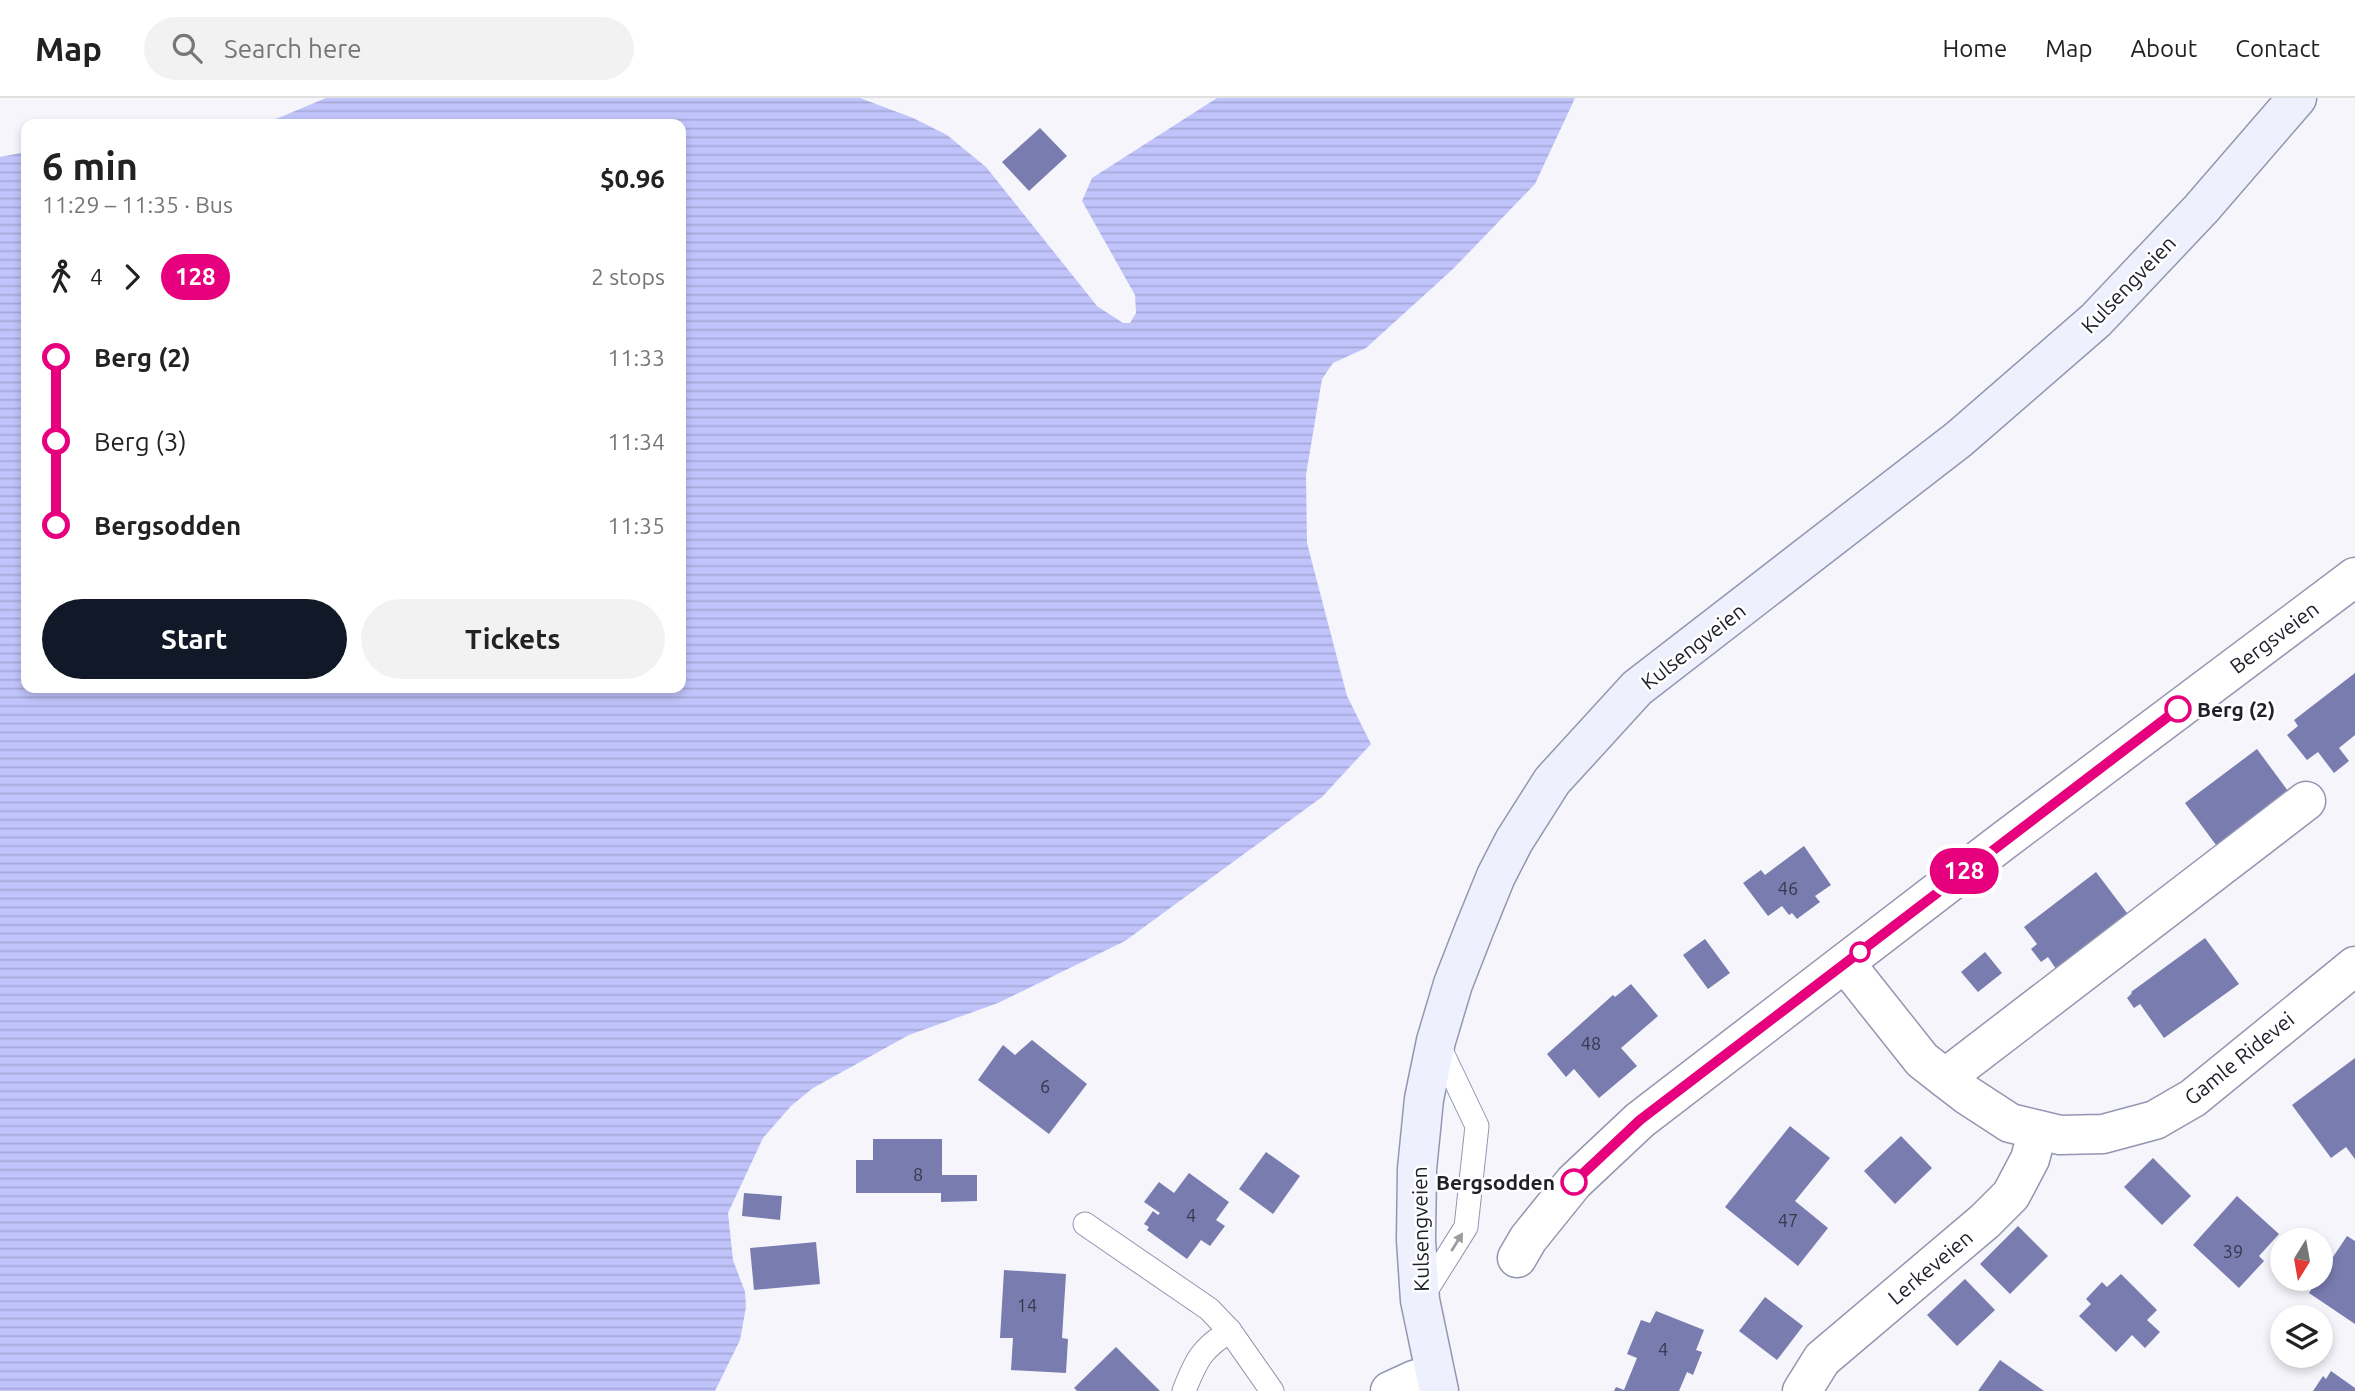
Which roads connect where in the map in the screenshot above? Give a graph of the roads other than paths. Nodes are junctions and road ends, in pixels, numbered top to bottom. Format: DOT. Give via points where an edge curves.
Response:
graph roads {
  1 [pos="2297,98"];
  2 [pos="2355,577"];
  3 [pos="2306,801"];
  4 [pos="1846,963"];
  5 [pos="2355,966"];
  6 [pos="1436,1041"];
  7 [pos="1945,1078"];
  8 [pos="2038,1130"];
  9 [pos="1086,1224"];
  10 [pos="1517,1258"];
  11 [pos="1420,1300"];
  12 [pos="1230,1331"];
  13 [pos="1436,1383"];
  14 [pos="1184,1391"];
  15 [pos="1272,1391"];
  16 [pos="1390,1391"];
  17 [pos="1802,1391"];
  1 -- 6 [label="main road, Kulsengveien" via="2096,320 1959,439 1637,688 1552,781 1496,876 1453,984"];
  2 -- 4 [label="street, Bergsveien"];
  3 -- 7 [label="street"];
  4 -- 7 [label="street, Gamle Ridevei" via="1922,1060"];
  4 -- 10 [label="street, Bergsveien" via="1640,1120 1574,1182"];
  5 -- 8 [label="street, Gamle Ridevei" via="2193,1098 2155,1120 2104,1134 2060,1135"];
  6 -- 11 [label="main road, Kulsengveien" via="1417,1169"];
  11 -- 6 [label="lane, one-way" via="1466,1227 1477,1126"];
  7 -- 8 [label="street, Gamle Ridevei" via="2010,1123"];
  8 -- 17 [label="street, Lerkeveien" via="2030,1159 2011,1195 1822,1359"];
  9 -- 12 [label="lane" via="1209,1309"];
  11 -- 13 [label="main road, Kulsengveien"];
  12 -- 14 [label="lane" via="1201,1352"];
  12 -- 15 [label="lane"];
  13 -- 16 [label="street" via="1414,1380"];
}
